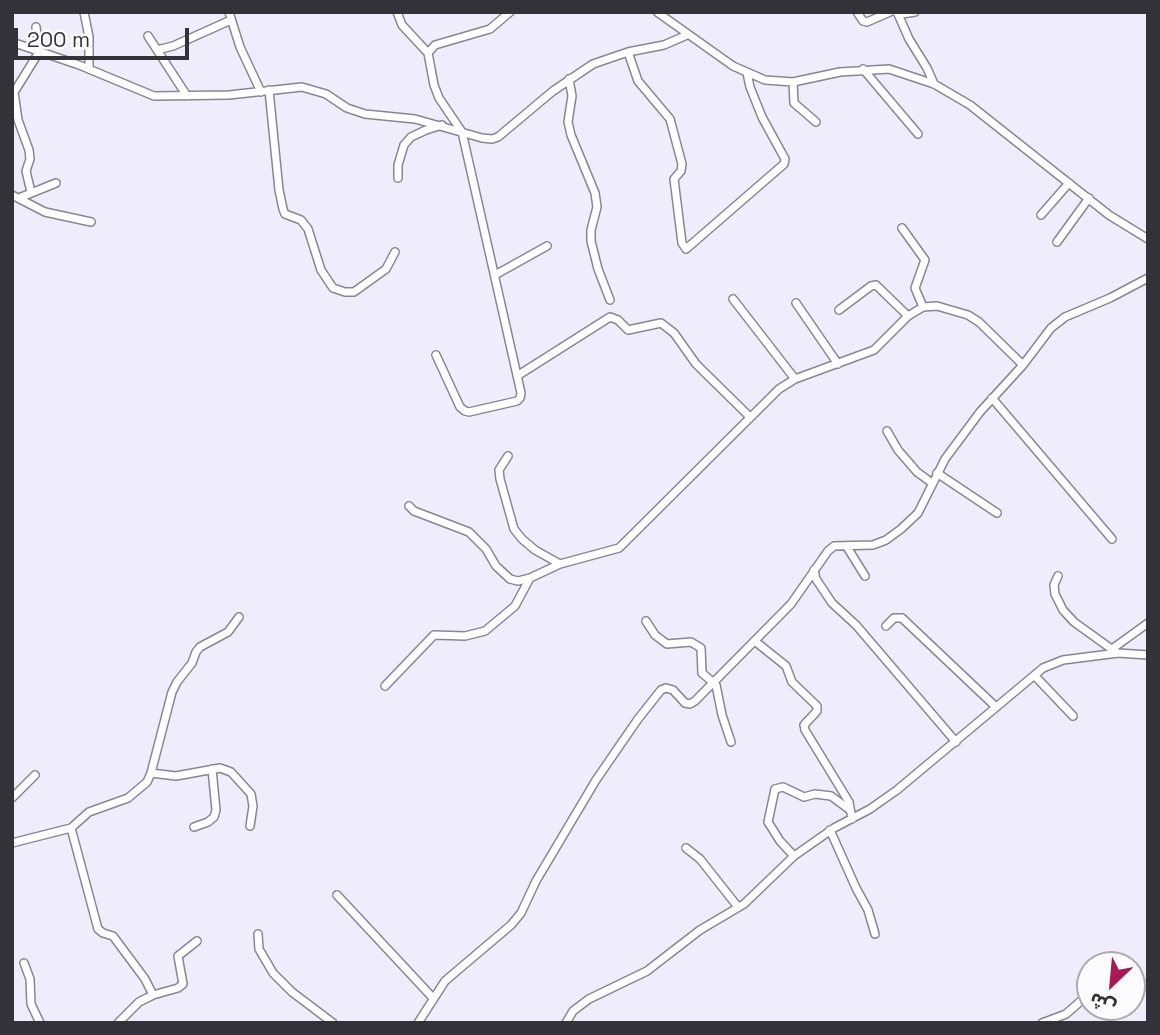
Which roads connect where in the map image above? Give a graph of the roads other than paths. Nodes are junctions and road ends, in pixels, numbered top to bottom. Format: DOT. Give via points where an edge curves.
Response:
graph roads {
  1 [pos="84,12"];
  2 [pos="397,12"];
  3 [pos="510,12"];
  4 [pos="657,12"];
  5 [pos="857,12"];
  6 [pos="915,12"];
  7 [pos="895,13"];
  8 [pos="230,16"];
  9 [pos="36,27"];
  10 [pos="687,35"];
  11 [pos="148,36"];
  12 [pos="12,42"];
  13 [pos="157,50"];
  14 [pos="39,52"];
  15 [pos="628,52"];
  16 [pos="428,53"];
  17 [pos="89,69"];
  18 [pos="863,69"];
  19 [pos="747,73"];
  20 [pos="569,79"];
  21 [pos="793,82"];
  22 [pos="934,84"];
  23 [pos="265,91"];
  24 [pos="13,93"];
  25 [pos="187,96"];
  26 [pos="816,122"];
  27 [pos="442,125"];
  28 [pos="462,132"];
  29 [pos="918,134"];
  30 [pos="398,178"];
  31 [pos="57,183"];
  32 [pos="1069,183"];
  33 [pos="31,192"];
  34 [pos="16,197"];
  35 [pos="1089,198"];
  36 [pos="1041,215"];
  37 [pos="92,222"];
  38 [pos="902,228"];
  39 [pos="1148,239"];
  40 [pos="1057,242"];
  41 [pos="547,246"];
  42 [pos="395,252"];
  43 [pos="495,275"];
  44 [pos="1146,281"];
  45 [pos="733,299"];
  46 [pos="610,300"];
  47 [pos="796,303"];
  48 [pos="923,307"];
  49 [pos="839,310"];
  50 [pos="908,316"];
  51 [pos="436,355"];
  52 [pos="838,364"];
  53 [pos="1023,365"];
  54 [pos="517,376"];
  55 [pos="794,379"];
  56 [pos="992,398"];
  57 [pos="750,417"];
  58 [pos="887,431"];
  59 [pos="508,456"];
  60 [pos="937,473"];
  61 [pos="932,484"];
  62 [pos="408,506"];
  63 [pos="997,513"];
  64 [pos="1112,539"];
  65 [pos="847,547"];
  66 [pos="559,564"];
  67 [pos="814,570"];
  68 [pos="865,576"];
  69 [pos="1058,576"];
  70 [pos="530,578"];
  71 [pos="239,617"];
  72 [pos="646,621"];
  73 [pos="1148,624"];
  74 [pos="886,626"];
  75 [pos="756,642"];
  76 [pos="1115,651"];
  77 [pos="1148,655"];
  78 [pos="1035,676"];
  79 [pos="714,683"];
  80 [pos="385,686"];
  81 [pos="996,708"];
  82 [pos="1073,716"];
  83 [pos="731,741"];
  84 [pos="956,742"];
  85 [pos="212,769"];
  86 [pos="151,774"];
  87 [pos="36,775"];
  88 [pos="12,798"];
  89 [pos="852,815"];
  90 [pos="250,826"];
  91 [pos="194,827"];
  92 [pos="71,828"];
  93 [pos="830,830"];
  94 [pos="12,842"];
  95 [pos="686,848"];
  96 [pos="794,856"];
  97 [pos="337,895"];
  98 [pos="738,907"];
  99 [pos="258,934"];
  100 [pos="875,934"];
  101 [pos="197,941"];
  102 [pos="24,963"];
  103 [pos="153,995"];
  104 [pos="433,998"];
  105 [pos="1076,1005"];
  106 [pos="40,1023"];
  107 [pos="118,1023"];
  108 [pos="333,1023"];
  109 [pos="418,1023"];
  110 [pos="566,1023"];
  111 [pos="1042,1023"];
  1 -- 17 [label="street"];
  2 -- 16 [label="street" via="402,25"];
  3 -- 16 [label="street" via="490,29 435,45"];
  4 -- 10 [label="street"];
  5 -- 7 [label="street" via="867,22"];
  6 -- 7 [label="street"];
  7 -- 22 [label="street"];
  8 -- 13 [label="street"];
  8 -- 23 [label="street" via="240,47"];
  9 -- 14 [label="street"];
  10 -- 15 [label="street"];
  10 -- 19 [label="street"];
  11 -- 13 [label="street"];
  12 -- 14 [label="street"];
  13 -- 25 [label="street"];
  14 -- 17 [label="street"];
  14 -- 24 [label="street"];
  15 -- 19 [label="street" via="638,80 670,119 682,164 674,179 686,248 785,159 762,117"];
  15 -- 20 [label="street" via="593,64"];
  16 -- 28 [label="street" via="439,97"];
  17 -- 25 [label="street" via="143,93"];
  18 -- 21 [label="street"];
  18 -- 22 [label="street" via="890,69"];
  18 -- 29 [label="street"];
  19 -- 21 [label="street"];
  20 -- 28 [label="street" via="498,137"];
  20 -- 46 [label="street" via="568,122 595,193 591,241"];
  21 -- 26 [label="street" via="794,103"];
  22 -- 32 [label="street" via="970,104"];
  23 -- 25 [label="street"];
  23 -- 27 [label="street" via="315,89 365,114"];
  23 -- 42 [label="street" via="283,209 308,229 321,270 333,288 354,292 386,269"];
  24 -- 33 [label="street" via="29,150 26,171"];
  27 -- 28 [label="street"];
  27 -- 30 [label="street" via="411,137 404,145"];
  28 -- 43 [label="street"];
  31 -- 33 [label="street"];
  32 -- 35 [label="street"];
  32 -- 36 [label="street"];
  33 -- 34 [label="street"];
  34 -- 37 [label="street" via="45,212"];
  35 -- 39 [label="street"];
  35 -- 40 [label="street"];
  38 -- 48 [label="street" via="925,260 915,288"];
  41 -- 43 [label="street"];
  43 -- 54 [label="street"];
  44 -- 53 [label="street" via="1057,323"];
  45 -- 55 [label="street"];
  47 -- 52 [label="street"];
  48 -- 50 [label="street"];
  48 -- 53 [label="street" via="968,315"];
  49 -- 50 [label="street" via="876,285"];
  50 -- 52 [label="street" via="874,350"];
  51 -- 54 [label="street" via="460,407 469,412 517,401 521,393"];
  52 -- 55 [label="street"];
  53 -- 56 [label="street"];
  54 -- 57 [label="street" via="610,317 628,330 661,323"];
  55 -- 57 [label="street"];
  56 -- 60 [label="street"];
  56 -- 64 [label="street"];
  57 -- 66 [label="street" via="619,548"];
  58 -- 61 [label="street" via="898,450"];
  59 -- 66 [label="street" via="499,470 514,529 535,550"];
  60 -- 61 [label="street"];
  60 -- 63 [label="street"];
  61 -- 65 [label="street" via="918,513 901,529 873,545"];
  62 -- 70 [label="street" via="469,532 510,579"];
  65 -- 67 [label="street" via="834,546"];
  65 -- 68 [label="street"];
  66 -- 70 [label="street"];
  67 -- 75 [label="street"];
  67 -- 84 [label="street" via="832,603"];
  69 -- 76 [label="street" via="1055,594 1063,610"];
  70 -- 80 [label="street" via="515,606 485,631 434,635"];
  71 -- 86 [label="street" via="228,632 200,647 177,682"];
  72 -- 79 [label="street" via="667,644 697,644 702,673"];
  73 -- 76 [label="street"];
  74 -- 81 [label="street" via="894,618 902,618"];
  75 -- 79 [label="street"];
  75 -- 89 [label="street" via="786,666 792,682 817,706 805,730 844,793"];
  76 -- 77 [label="street"];
  76 -- 78 [label="street" via="1053,662"];
  78 -- 81 [label="street"];
  78 -- 82 [label="street"];
  79 -- 83 [label="street"];
  79 -- 104 [label="street" via="690,704 673,690 661,690 596,780 520,913 445,981"];
  81 -- 84 [label="street"];
  84 -- 89 [label="street" via="897,790"];
  85 -- 86 [label="street" via="176,776"];
  85 -- 90 [label="street" via="230,772 251,794"];
  85 -- 91 [label="street" via="216,810 208,822"];
  86 -- 92 [label="street" via="128,799 89,811"];
  87 -- 88 [label="street"];
  89 -- 93 [label="street"];
  89 -- 96 [label="street" via="831,796 804,797 783,787 775,789 768,822"];
  92 -- 94 [label="street"];
  92 -- 103 [label="street" via="98,929 113,936"];
  93 -- 96 [label="street"];
  93 -- 100 [label="street" via="868,909"];
  95 -- 98 [label="street"];
  96 -- 98 [label="street"];
  97 -- 104 [label="street"];
  98 -- 110 [label="street" via="647,971 589,999"];
  99 -- 108 [label="street" via="259,950 273,973"];
  101 -- 103 [label="street" via="178,956 183,984"];
  102 -- 106 [label="street" via="31,1004"];
  103 -- 107 [label="street"];
  104 -- 109 [label="street"];
  105 -- 111 [label="street"];
}
